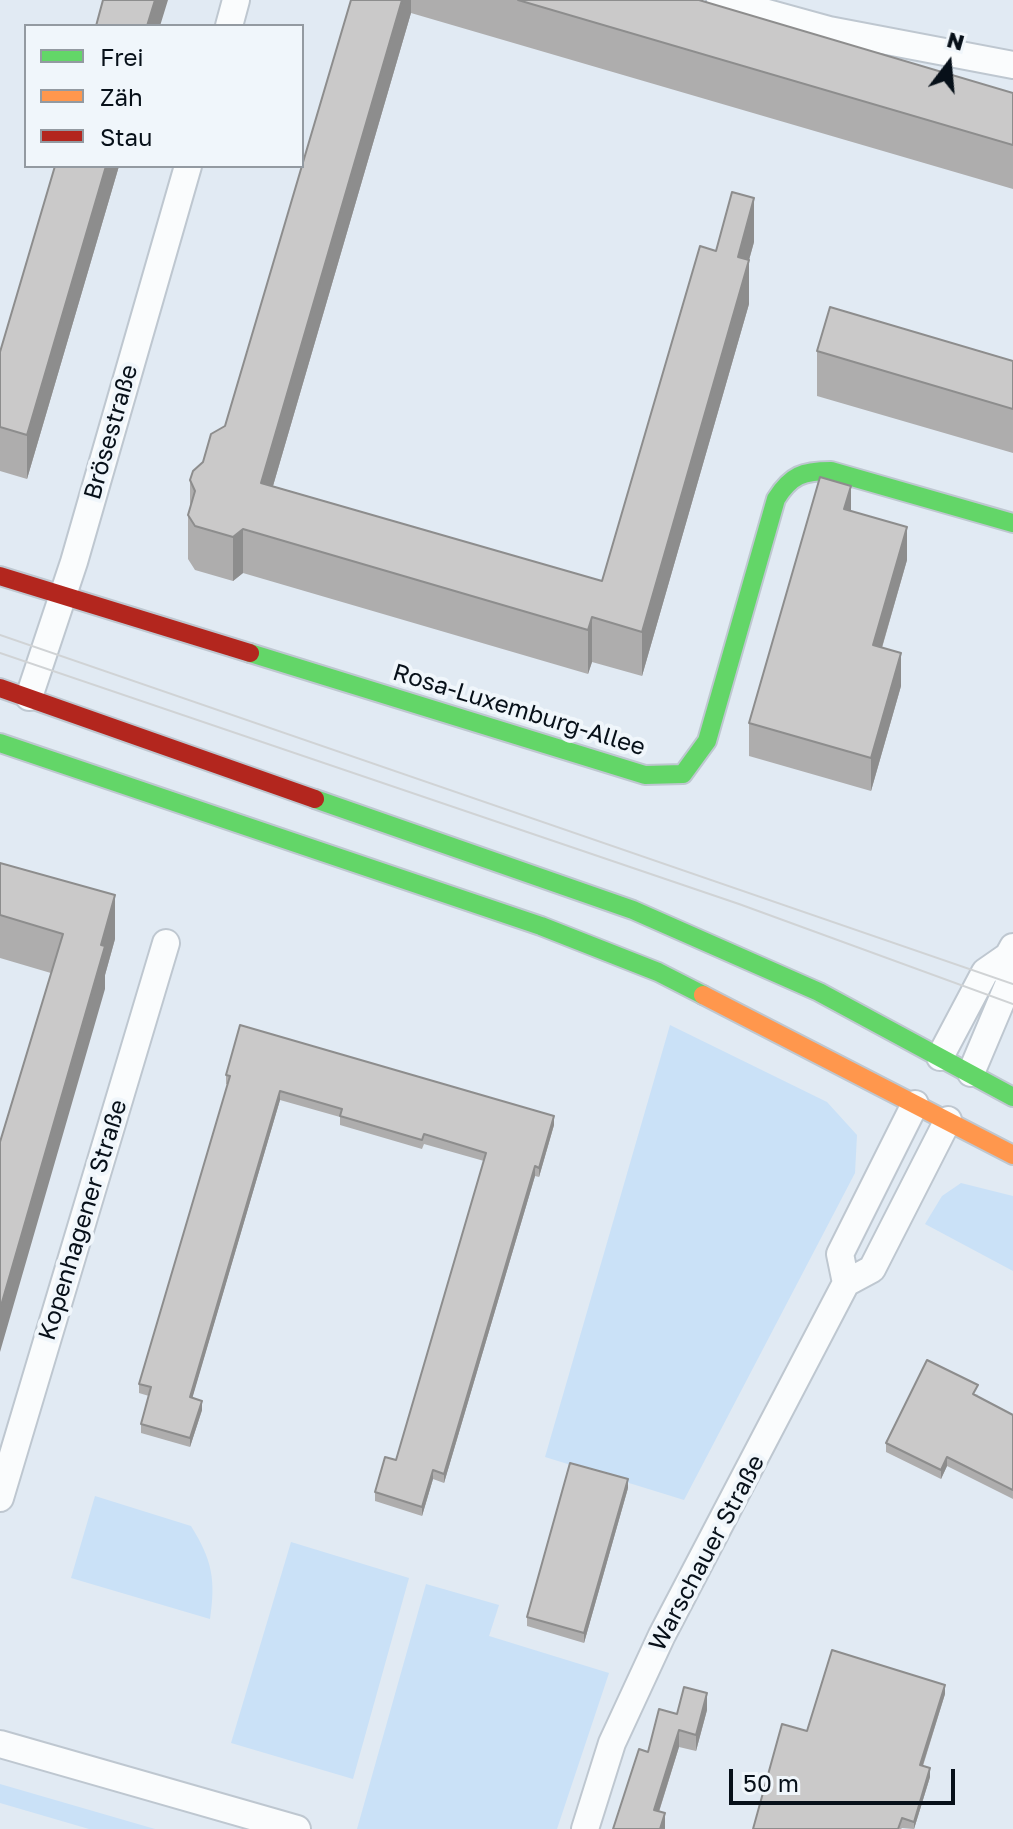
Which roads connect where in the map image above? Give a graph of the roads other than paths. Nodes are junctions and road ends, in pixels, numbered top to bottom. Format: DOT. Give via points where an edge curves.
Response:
graph roads {
  1 [pos="236,0"];
  2 [pos="720,0"];
  3 [pos="230,24"];
  4 [pos="1013,65"];
  5 [pos="187,168"];
  6 [pos="1013,523"];
  7 [pos="0,576"];
  8 [pos="63,596"];
  9 [pos="0,688"];
  10 [pos="16,729"];
  11 [pos="166,943"];
  12 [pos="1011,951"];
  13 [pos="937,1063"];
  14 [pos="971,1073"];
  15 [pos="1013,1097"];
  16 [pos="918,1098"];
  17 [pos="948,1120"];
  18 [pos="1013,1155"];
  19 [pos="846,1283"];
  20 [pos="0,1498"];
  21 [pos="0,1744"];
  22 [pos="297,1829"];
  23 [pos="585,1829"];
  1 -- 3 [label="street"];
  2 -- 4 [label="street" via="829,30"];
  5 -- 8 [label="street, Brösestraße"];
  6 -- 8 [label="street, Rosa-Luxemburg-Allee" via="831,471 789,477 776,499 707,741 683,774 645,775"];
  7 -- 8 [label="street, Rosa-Luxemburg-Allee"];
  8 -- 10 [label="street, Brösestraße"];
  9 -- 10 [label="street"];
  10 -- 13 [label="street" via="633,910 819,992"];
  10 -- 16 [label="street" via="658,972"];
  11 -- 20 [label="street, Kopenhagener Straße"];
  12 -- 13 [label="street" via="985,972"];
  12 -- 14 [label="street" via="1009,983"];
  13 -- 14 [label="street"];
  14 -- 15 [label="street"];
  14 -- 17 [label="street"];
  16 -- 17 [label="street"];
  16 -- 19 [label="street, Warschauer Straße" via="840,1254"];
  17 -- 18 [label="street"];
  17 -- 19 [label="street, Warschauer Straße" via="872,1269"];
  19 -- 23 [label="street, Warschauer Straße" via="662,1635 612,1743"];
  21 -- 22 [label="street"];
}
